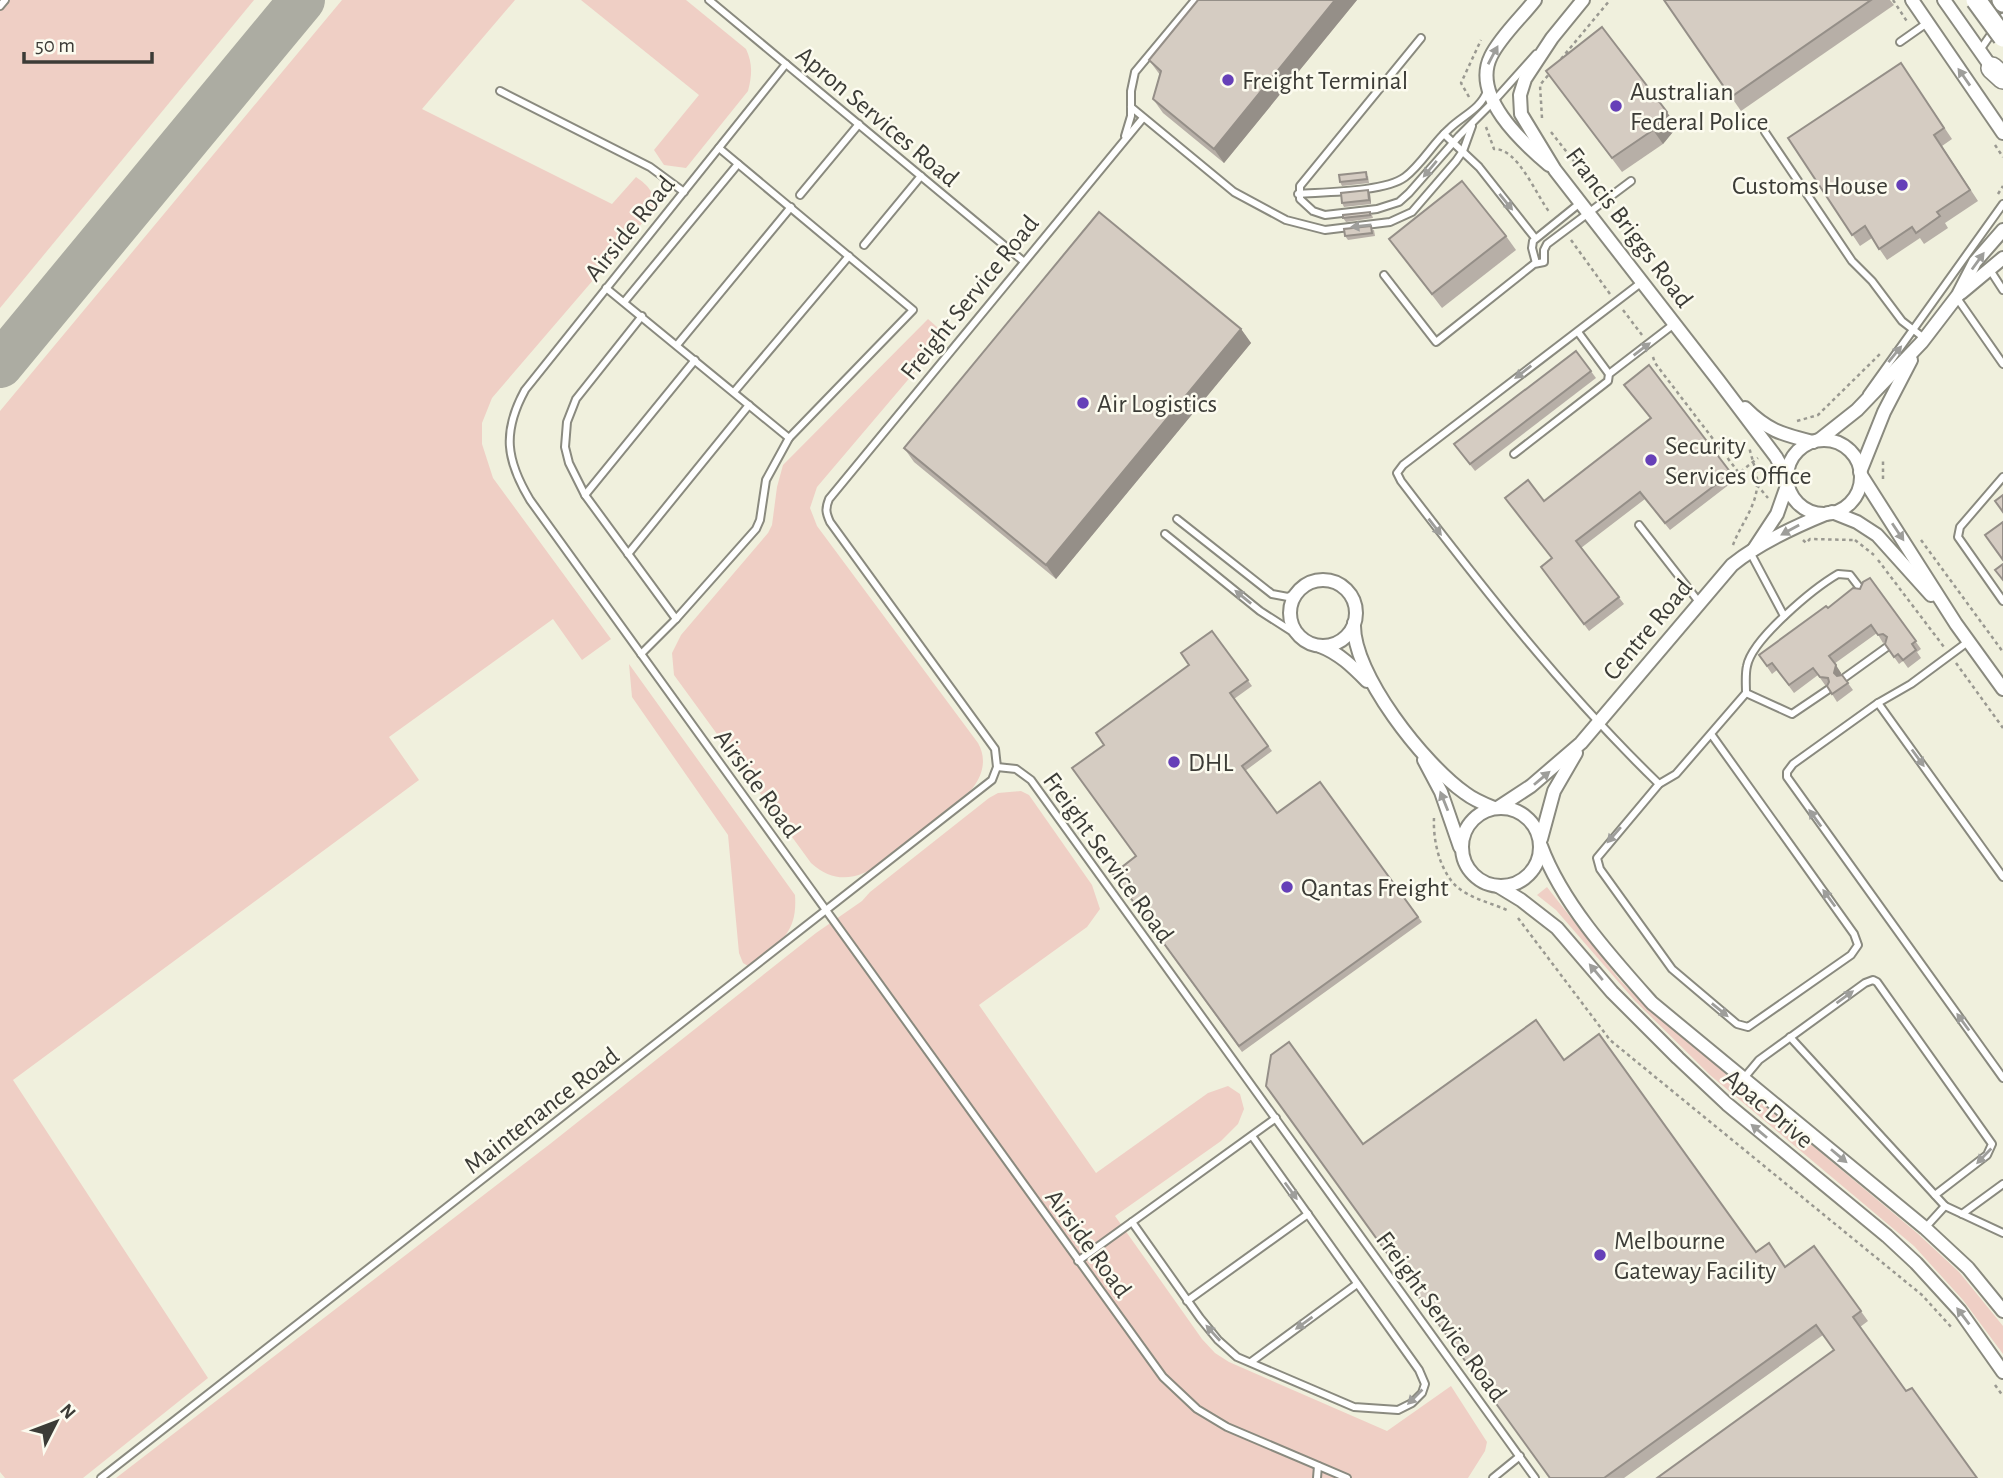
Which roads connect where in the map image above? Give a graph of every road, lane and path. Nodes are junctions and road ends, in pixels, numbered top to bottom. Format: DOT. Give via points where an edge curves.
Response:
graph roads {
  1 [pos="5,0"];
  2 [pos="709,0"];
  3 [pos="1195,0"];
  4 [pos="1535,0"];
  5 [pos="1584,0"];
  6 [pos="1611,0"];
  7 [pos="1912,0"];
  8 [pos="1944,0"];
  9 [pos="1976,0"];
  10 [pos="0,6"];
  11 [pos="2003,17"];
  12 [pos="1927,23"];
  13 [pos="2003,37"];
  14 [pos="1421,38"];
  15 [pos="1552,38"];
  16 [pos="1900,42"];
  17 [pos="1979,50"];
  18 [pos="786,64"];
  19 [pos="1999,77"];
  20 [pos="1487,83"];
  21 [pos="500,91"];
  22 [pos="1493,102"];
  23 [pos="1131,107"];
  24 [pos="1143,118"];
  25 [pos="1478,118"];
  26 [pos="1542,121"];
  27 [pos="859,124"];
  28 [pos="1550,131"];
  29 [pos="1765,132"];
  30 [pos="2003,133"];
  31 [pos="1444,134"];
  32 [pos="1124,139"];
  33 [pos="1453,142"];
  34 [pos="719,148"];
  35 [pos="1463,151"];
  36 [pos="738,163"];
  37 [pos="1555,170"];
  38 [pos="921,176"];
  39 [pos="1631,181"];
  40 [pos="2003,186"];
  41 [pos="684,191"];
  42 [pos="1298,194"];
  43 [pos="800,195"];
  44 [pos="1996,196"];
  45 [pos="1605,202"];
  46 [pos="2003,204"];
  47 [pos="790,207"];
  48 [pos="1584,208"];
  49 [pos="1557,222"];
  50 [pos="2003,230"];
  51 [pos="1564,231"];
  52 [pos="1535,238"];
  53 [pos="864,246"];
  54 [pos="849,256"];
  55 [pos="2003,258"];
  56 [pos="1023,261"];
  57 [pos="1540,262"];
  58 [pos="1990,270"];
  59 [pos="1384,275"];
  60 [pos="1642,282"];
  61 [pos="606,288"];
  62 [pos="2003,290"];
  63 [pos="1957,296"];
  64 [pos="625,301"];
  65 [pos="1616,302"];
  66 [pos="642,316"];
  67 [pos="1675,324"];
  68 [pos="1578,332"];
  69 [pos="1920,336"];
  70 [pos="1649,344"];
  71 [pos="677,345"];
  72 [pos="1885,349"];
  73 [pos="695,360"];
  74 [pos="2003,364"];
  75 [pos="1609,374"];
  76 [pos="1718,380"];
  77 [pos="734,392"];
  78 [pos="749,405"];
  79 [pos="1752,428"];
  80 [pos="1876,432"];
  81 [pos="1780,434"];
  82 [pos="789,438"];
  83 [pos="1816,441"];
  84 [pos="1769,449"];
  85 [pos="1514,454"];
  86 [pos="1754,462"];
  87 [pos="1860,473"];
  88 [pos="2003,477"];
  89 [pos="1787,480"];
  90 [pos="1883,487"];
  91 [pos="585,495"];
  92 [pos="1830,513"];
  93 [pos="1177,519"];
  94 [pos="1639,525"];
  95 [pos="1915,531"];
  96 [pos="1165,534"];
  97 [pos="1855,540"];
  98 [pos="1752,551"];
  99 [pos="628,554"];
  100 [pos="1728,569"];
  101 [pos="1298,591"];
  102 [pos="1863,592"];
  103 [pos="2003,601"];
  104 [pos="1699,602"];
  105 [pos="1784,616"];
  106 [pos="676,619"];
  107 [pos="1354,623"];
  108 [pos="1956,624"];
  109 [pos="1299,635"];
  110 [pos="1969,641"];
  111 [pos="1316,645"];
  112 [pos="1887,648"];
  113 [pos="2003,652"];
  114 [pos="641,654"];
  115 [pos="1951,656"];
  116 [pos="1844,678"];
  117 [pos="1829,689"];
  118 [pos="2003,689"];
  119 [pos="1377,691"];
  120 [pos="1746,693"];
  121 [pos="1878,703"];
  122 [pos="1598,723"];
  123 [pos="2003,729"];
  124 [pos="1711,734"];
  125 [pos="1581,743"];
  126 [pos="1418,748"];
  127 [pos="998,767"];
  128 [pos="1659,784"];
  129 [pos="1497,807"];
  130 [pos="1540,844"];
  131 [pos="1463,857"];
  132 [pos="2003,877"];
  133 [pos="1498,886"];
  134 [pos="826,911"];
  135 [pos="1790,1037"];
  136 [pos="1744,1078"];
  137 [pos="2003,1078"];
  138 [pos="1276,1118"];
  139 [pos="1252,1136"];
  140 [pos="2003,1184"];
  141 [pos="1935,1195"];
  142 [pos="1945,1206"];
  143 [pos="1308,1214"];
  144 [pos="1962,1214"];
  145 [pos="1132,1222"];
  146 [pos="1925,1228"];
  147 [pos="2003,1233"];
  148 [pos="1078,1261"];
  149 [pos="1357,1284"];
  150 [pos="1187,1301"];
  151 [pos="2003,1311"];
  152 [pos="1251,1362"];
  153 [pos="2003,1372"];
  154 [pos="1520,1456"];
  155 [pos="1318,1466"];
  156 [pos="101,1478"];
  157 [pos="1317,1478"];
  158 [pos="1347,1478"];
  159 [pos="1493,1478"];
  160 [pos="1535,1478"];
  1 -- 10 [label="lane"];
  2 -- 18 [label="lane, Apron Services Road"];
  3 -- 23 [label="lane" via="1135,72"];
  20 -- 4 [label="street, one-way" via="1490,57"];
  5 -- 15 [label="street"];
  6 -- 26 [label="path" via="1540,85"];
  7 -- 12 [label="street"];
  8 -- 17 [label="street"];
  9 -- 13 [label="street, bridge"];
  11 -- 17 [label="lane"];
  12 -- 16 [label="lane"];
  30 -- 12 [label="street, one-way"];
  14 -- 42 [label="lane"];
  15 -- 22 [label="lane"];
  15 -- 37 [label="street, Francis Briggs Road" via="1520,95 1521,114"];
  17 -- 19 [label="street"];
  18 -- 27 [label="lane, Apron Services Road"];
  18 -- 34 [label="lane, Airside Road"];
  20 -- 22 [label="street"];
  20 -- 31 [label="lane" via="1480,104"];
  21 -- 41 [label="lane" via="650,167"];
  22 -- 25 [label="lane"];
  22 -- 37 [label="street" via="1519,138"];
  23 -- 24 [label="lane"];
  23 -- 32 [label="lane"];
  24 -- 32 [label="lane, Freight Service Road"];
  35 -- 24 [label="lane, one-way" via="1405,216 1325,230 1286,220 1252,203"];
  25 -- 33 [label="lane"];
  25 -- 35 [label="lane"];
  25 -- 49 [label="path" via="1494,149 1509,154"];
  27 -- 38 [label="lane, Apron Services Road"];
  27 -- 43 [label="lane"];
  28 -- 45 [label="path"];
  29 -- 69 [label="lane" via="1852,261"];
  31 -- 33 [label="lane"];
  31 -- 42 [label="lane" via="1397,182"];
  32 -- 56 [label="lane, Freight Service Road"];
  33 -- 35 [label="lane"];
  33 -- 42 [label="lane, one-way" via="1409,193 1391,205 1321,214 1304,205"];
  34 -- 36 [label="lane"];
  34 -- 41 [label="lane, Airside Road"];
  35 -- 52 [label="lane, one-way"];
  36 -- 47 [label="lane"];
  36 -- 64 [label="lane"];
  37 -- 48 [label="street, Francis Briggs Road"];
  38 -- 53 [label="lane"];
  38 -- 56 [label="lane, Apron Services Road"];
  39 -- 45 [label="lane"];
  40 -- 44 [label="path"];
  41 -- 61 [label="lane, Airside Road"];
  45 -- 48 [label="lane"];
  46 -- 69 [label="lane"];
  47 -- 54 [label="lane"];
  47 -- 71 [label="lane"];
  48 -- 49 [label="lane"];
  48 -- 51 [label="lane"];
  48 -- 60 [label="street, Francis Briggs Road"];
  49 -- 52 [label="lane"];
  63 -- 50 [label="street, one-way" via="1975,262"];
  51 -- 57 [label="lane" via="1545,246"];
  51 -- 65 [label="path"];
  52 -- 57 [label="lane" via="1532,248"];
  54 -- 77 [label="lane"];
  54 -- 82 [label="lane" via="913,310"];
  55 -- 58 [label="street"];
  56 -- 127 [label="lane, Freight Service Road" via="829,499 826,512 995,749"];
  57 -- 59 [label="lane" via="1436,342"];
  58 -- 62 [label="lane"];
  58 -- 63 [label="street"];
  60 -- 65 [label="lane"];
  60 -- 67 [label="street, Francis Briggs Road"];
  61 -- 64 [label="lane"];
  61 -- 114 [label="lane, Airside Road" via="525,390 511,420 510,450 519,483"];
  63 -- 69 [label="street"];
  63 -- 74 [label="lane"];
  64 -- 66 [label="lane"];
  65 -- 68 [label="lane"];
  65 -- 70 [label="path"];
  66 -- 71 [label="lane"];
  66 -- 91 [label="lane" via="571,409 565,447"];
  67 -- 70 [label="lane"];
  67 -- 76 [label="street, Francis Briggs Road"];
  68 -- 75 [label="lane"];
  68 -- 122 [label="lane, one-way" via="1397,473 1524,639"];
  69 -- 80 [label="street"];
  83 -- 69 [label="street, one-way" via="1857,411"];
  75 -- 70 [label="lane, one-way"];
  70 -- 86 [label="path" via="1655,363 1740,473"];
  71 -- 73 [label="lane"];
  72 -- 81 [label="path" via="1818,415 1791,423"];
  73 -- 77 [label="lane"];
  73 -- 91 [label="lane"];
  75 -- 85 [label="lane" via="1608,381"];
  76 -- 79 [label="street, Francis Briggs Road"];
  76 -- 81 [label="street, Francis Briggs Road" via="1759,422"];
  77 -- 78 [label="lane"];
  78 -- 82 [label="lane"];
  78 -- 99 [label="lane"];
  79 -- 84 [label="street, Francis Briggs Road"];
  79 -- 86 [label="path" via="1749,448"];
  80 -- 87 [label="street"];
  80 -- 90 [label="path" via="1884,436"];
  81 -- 83 [label="street, Francis Briggs Road"];
  82 -- 106 [label="lane" via="766,480 756,529"];
  83 -- 87 [label="street" via="1846,447"];
  83 -- 89 [label="street" via="1792,458"];
  84 -- 86 [label="path"];
  84 -- 89 [label="street, Francis Briggs Road"];
  86 -- 100 [label="path" via="1756,495 1733,545"];
  87 -- 92 [label="street" via="1853,499"];
  87 -- 108 [label="street, one-way"];
  88 -- 103 [label="lane" via="1958,532"];
  89 -- 92 [label="street" via="1800,504 1816,513"];
  89 -- 98 [label="street, Centre Road" via="1777,514"];
  91 -- 99 [label="lane"];
  92 -- 98 [label="street, Centre Road, one-way"];
  92 -- 108 [label="street" via="1877,535"];
  93 -- 101 [label="lane" via="1272,594 1283,598"];
  94 -- 104 [label="lane"];
  95 -- 113 [label="path"];
  109 -- 96 [label="lane, one-way" via="1260,611"];
  97 -- 115 [label="path" via="1876,557"];
  98 -- 100 [label="street, Centre Road"];
  98 -- 105 [label="lane"];
  99 -- 106 [label="lane"];
  100 -- 104 [label="street, Centre Road"];
  101 -- 107 [label="street" via="1316,581 1336,583 1351,597"];
  101 -- 109 [label="street" via="1290,613"];
  102 -- 105 [label="lane" via="1850,575 1838,574"];
  104 -- 122 [label="street, Centre Road"];
  105 -- 120 [label="lane" via="1749,658"];
  106 -- 114 [label="lane"];
  107 -- 111 [label="street" via="1336,643"];
  107 -- 119 [label="street" via="1361,661"];
  108 -- 110 [label="street"];
  109 -- 111 [label="street"];
  110 -- 115 [label="lane"];
  110 -- 118 [label="street"];
  111 -- 119 [label="street" via="1353,666"];
  112 -- 116 [label="lane"];
  114 -- 134 [label="lane, Airside Road"];
  115 -- 121 [label="lane"];
  115 -- 123 [label="path"];
  117 -- 120 [label="lane" via="1792,714"];
  119 -- 126 [label="street"];
  120 -- 124 [label="lane"];
  121 -- 132 [label="lane, one-way"];
  137 -- 121 [label="lane, one-way" via="1790,783 1789,767"];
  122 -- 125 [label="street, Centre Road"];
  122 -- 128 [label="lane"];
  124 -- 128 [label="lane" via="1676,774"];
  128 -- 124 [label="lane, one-way" via="1599,853 1597,863 1679,978 1737,1024 1748,1027 1851,955 1858,944"];
  129 -- 125 [label="street, Centre Road, one-way" via="1531,786"];
  125 -- 130 [label="street, Centre Road" via="1554,791"];
  126 -- 129 [label="street" via="1465,794"];
  131 -- 126 [label="street, one-way" via="1440,792"];
  127 -- 134 [label="lane, Maintenance Road" via="992,780"];
  127 -- 138 [label="lane, Freight Service Road" via="1016,769 1031,780"];
  129 -- 130 [label="street" via="1526,816"];
  129 -- 131 [label="street" via="1480,813 1468,825 1462,840"];
  130 -- 133 [label="street" via="1537,864 1529,875 1518,883"];
  130 -- 136 [label="street, Apac Drive" via="1559,884 1626,974 1652,1003"];
  131 -- 133 [label="street" via="1473,875"];
  153 -- 133 [label="street, Apac Drive, one-way" via="1960,1311 1916,1263 1697,1076 1642,1024 1557,928"];
  134 -- 148 [label="lane, Airside Road"];
  134 -- 156 [label="lane, Maintenance Road"];
  135 -- 136 [label="lane"];
  135 -- 141 [label="lane"];
  135 -- 141 [label="lane, one-way" via="1865,983 1877,982 1990,1140 1992,1148 1987,1155"];
  136 -- 146 [label="street, Apac Drive, one-way"];
  138 -- 139 [label="lane"];
  138 -- 154 [label="lane, Freight Service Road"];
  139 -- 143 [label="lane, one-way"];
  139 -- 145 [label="lane"];
  140 -- 144 [label="lane"];
  141 -- 142 [label="lane"];
  142 -- 144 [label="lane"];
  142 -- 146 [label="lane"];
  143 -- 149 [label="lane"];
  143 -- 150 [label="lane"];
  144 -- 147 [label="lane"];
  145 -- 148 [label="lane"];
  145 -- 150 [label="lane"];
  146 -- 151 [label="street, Apac Drive" via="1968,1268"];
  148 -- 155 [label="lane, Airside Road" via="1163,1377 1189,1403 1227,1427"];
  149 -- 152 [label="lane, one-way"];
  149 -- 152 [label="lane, one-way" via="1419,1370 1425,1384 1412,1403 1398,1410 1354,1407"];
  152 -- 150 [label="lane, one-way" via="1237,1357 1218,1340"];
  154 -- 159 [label="lane"];
  154 -- 160 [label="lane, Freight Service Road"];
  155 -- 157 [label="lane"];
  155 -- 158 [label="lane, Airside Road"];
}
